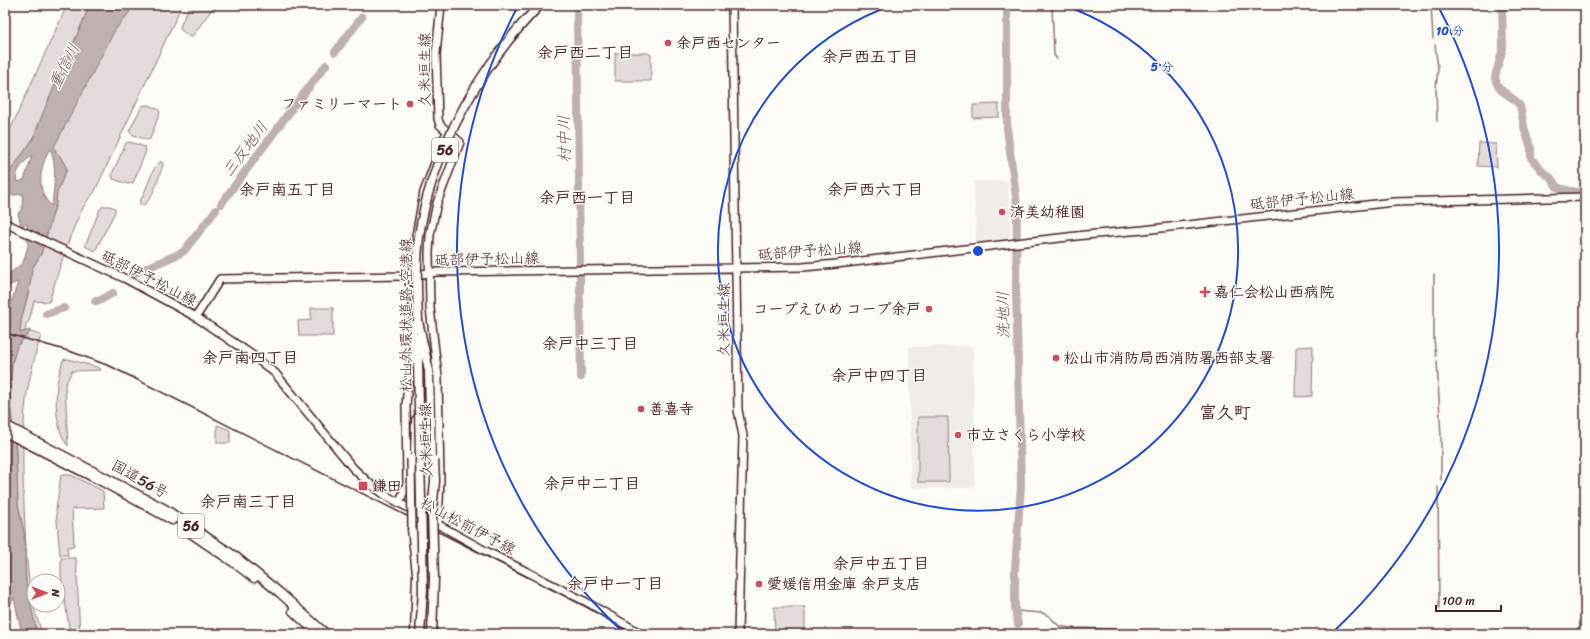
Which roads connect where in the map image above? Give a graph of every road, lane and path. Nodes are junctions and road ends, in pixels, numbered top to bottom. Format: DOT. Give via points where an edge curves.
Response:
graph roads {
  1 [pos="441,5"];
  2 [pos="540,5"];
  3 [pos="732,5"];
  4 [pos="447,132"];
  5 [pos="1585,196"];
  6 [pos="5,223"];
  7 [pos="737,268"];
  8 [pos="429,272"];
  9 [pos="413,276"];
  10 [pos="196,317"];
  11 [pos="418,321"];
  12 [pos="432,331"];
  13 [pos="416,363"];
  14 [pos="5,425"];
  15 [pos="5,432"];
  16 [pos="40,447"];
  17 [pos="406,449"];
  18 [pos="439,449"];
  19 [pos="412,463"];
  20 [pos="434,463"];
  21 [pos="440,479"];
  22 [pos="407,484"];
  23 [pos="399,503"];
  24 [pos="432,511"];
  25 [pos="438,525"];
  26 [pos="412,529"];
  27 [pos="417,566"];
  28 [pos="318,634"];
  29 [pos="326,634"];
  30 [pos="415,634"];
  31 [pos="420,634"];
  32 [pos="432,634"];
  33 [pos="642,634"];
  34 [pos="738,634"];
  1 -- 4 [label="main road, 久米垣生線" via="436,54 437,110 440,125"];
  2 -- 11 [label="highway, 松山外環状道路;空港線 / 56, bridge" via="504,47 472,94 439,164 425,207 419,242"];
  3 -- 7 [label="main road, 久米垣生線"];
  4 -- 8 [label="main road, 久米垣生線" via="460,142 437,203 430,235"];
  4 -- 9 [label="main road, 久米垣生線" via="424,192 412,259"];
  5 -- 7 [label="main road, 砥部伊予松山線" via="1394,202 836,264"];
  6 -- 10 [label="main road, 砥部伊予松山線" via="126,278"];
  7 -- 8 [label="main road, 砥部伊予松山線"];
  7 -- 34 [label="main road, 久米垣生線" via="738,410 743,436"];
  8 -- 9 [label="main road, 砥部伊予松山線"];
  8 -- 12 [label="main road, 久米垣生線"];
  9 -- 10 [label="main road, 砥部伊予松山線" via="220,279"];
  9 -- 13 [label="main road, 久米垣生線"];
  10 -- 23 [label="main road, 松山松前伊予線" via="275,373 353,468 369,483"];
  11 -- 13 [label="highway, 松山外環状道路;空港線 / 56"];
  11 -- 24 [label="highway, 56, bridge" via="429,372"];
  12 -- 18 [label="main road, 久米垣生線" via="438,377"];
  12 -- 20 [label="main road, 久米垣生線"];
  13 -- 17 [label="main road, 久米垣生線" via="408,382"];
  13 -- 19 [label="main road, 久米垣生線" via="410,400"];
  13 -- 27 [label="highway, 56, bridge"];
  13 -- 31 [label="highway, 松山外環状道路;空港線 / 56, bridge" via="423,590"];
  14 -- 16 [label="highway, 国道56号 / 56"];
  15 -- 16 [label="highway, 国道56号 / 56"];
  16 -- 28 [label="highway, 国道56号 / 56" via="165,515 237,565"];
  16 -- 29 [label="highway, 国道56号 / 56" via="165,509 236,557"];
  17 -- 19 [label="main road" via="408,463"];
  17 -- 22 [label="main road, 久米垣生線"];
  18 -- 20 [label="main road"];
  18 -- 21 [label="main road, 久米垣生線"];
  19 -- 20 [label="main road"];
  19 -- 22 [label="main road"];
  19 -- 26 [label="main road, 久米垣生線, bridge"];
  20 -- 21 [label="main road"];
  20 -- 24 [label="highway, 56, bridge"];
  21 -- 25 [label="main road, 久米垣生線"];
  22 -- 23 [label="main road, 久米垣生線"];
  23 -- 25 [label="main road, 松山松前伊予線"];
  24 -- 32 [label="highway, 56, bridge"];
  25 -- 33 [label="main road, 松山松前伊予線"];
  26 -- 27 [label="highway, 56"];
  27 -- 30 [label="highway, 56"];
}
